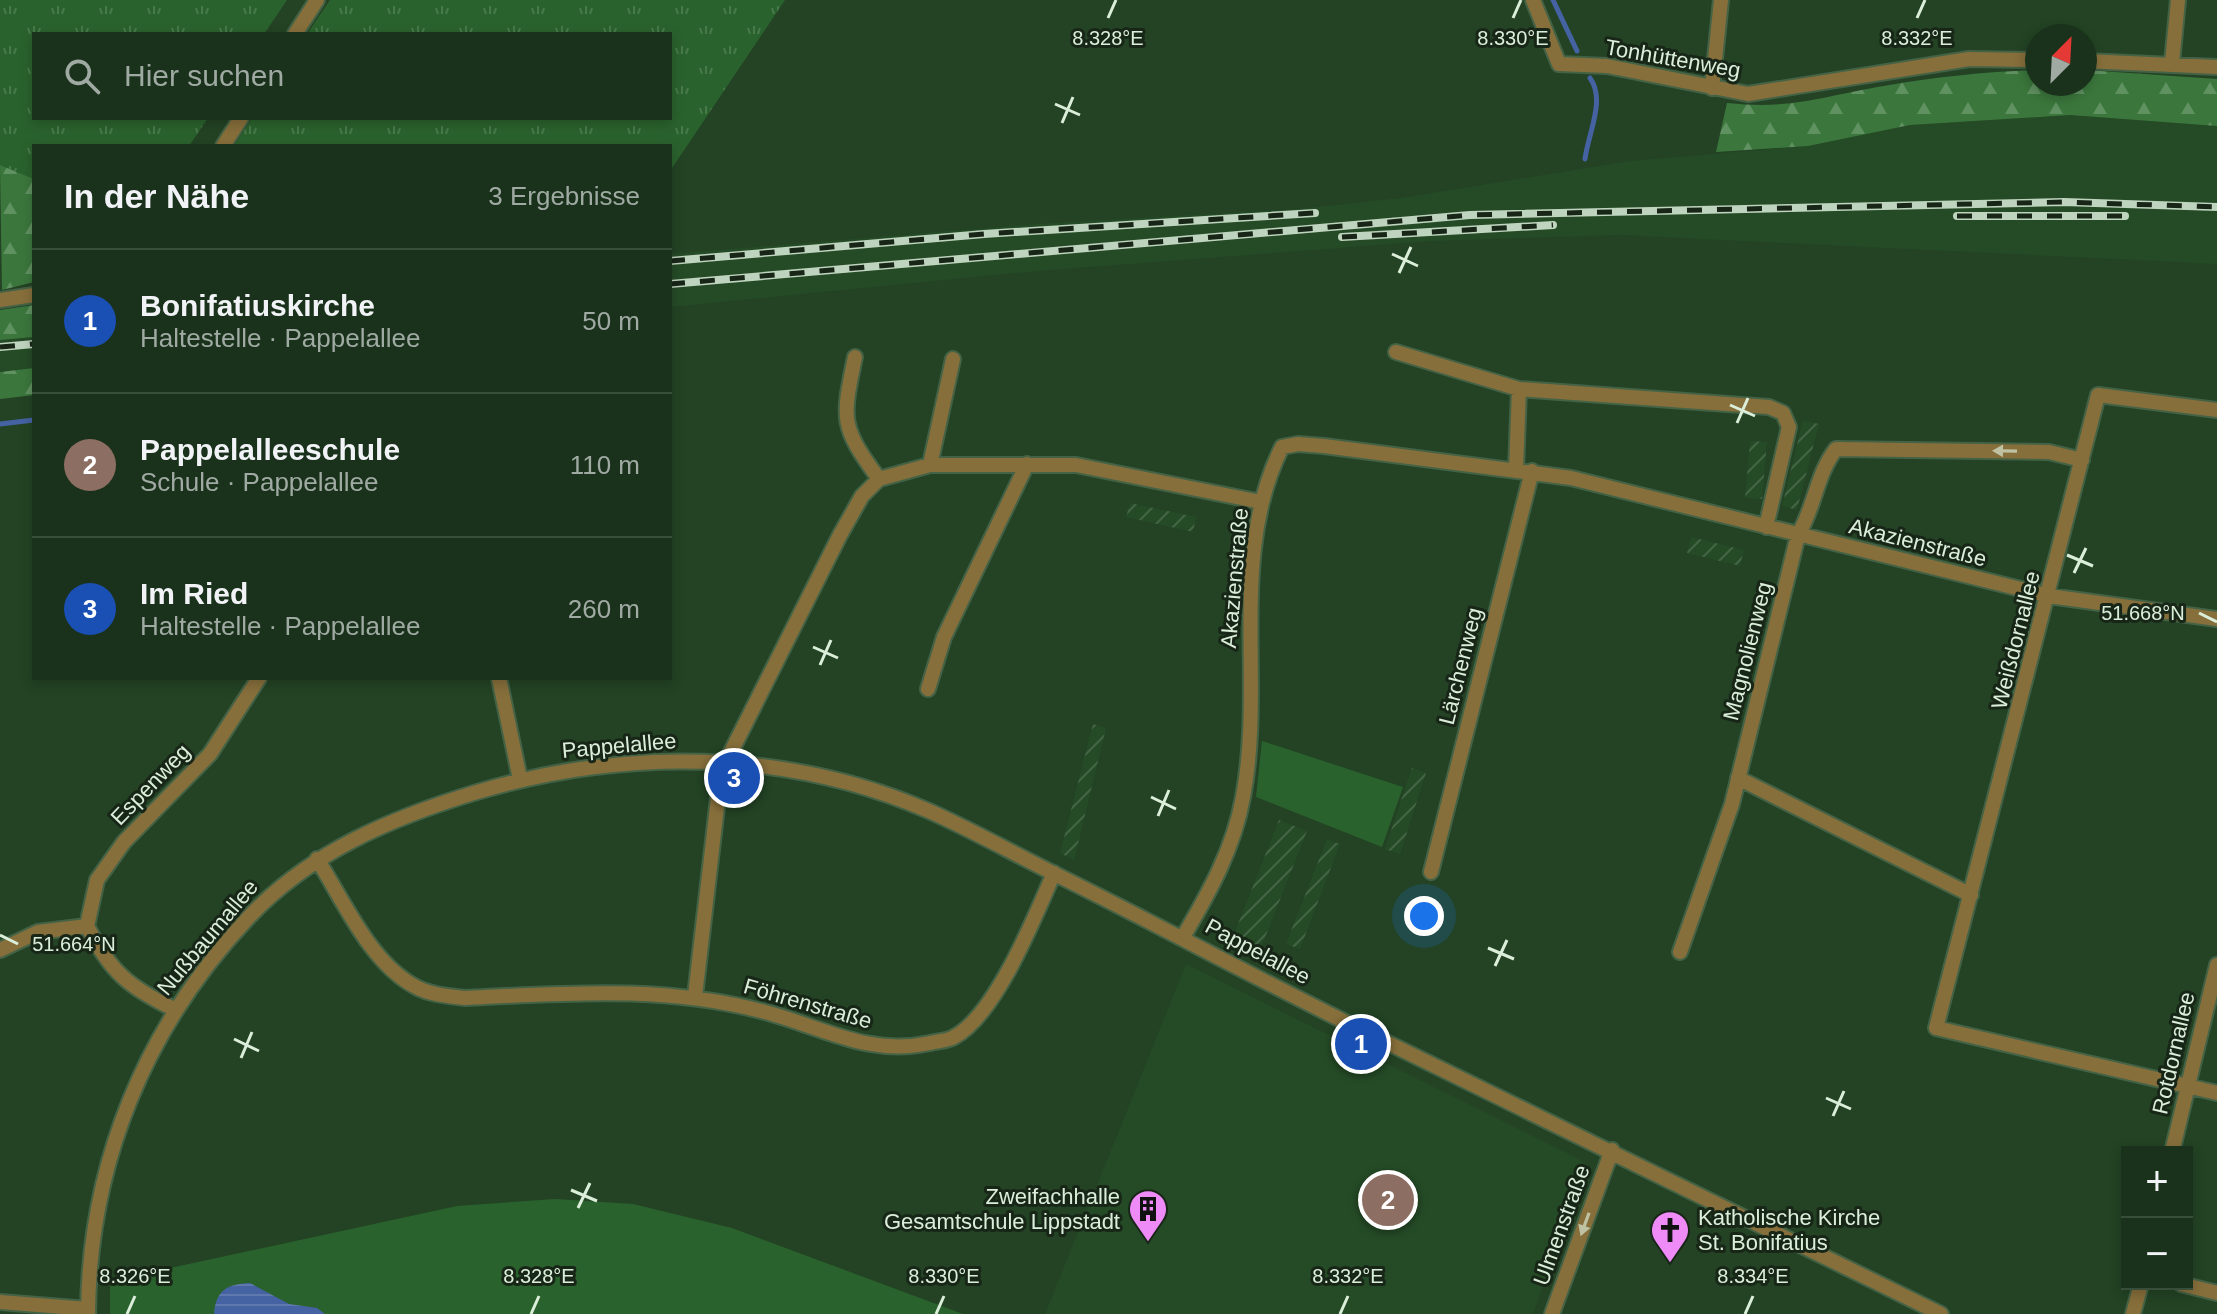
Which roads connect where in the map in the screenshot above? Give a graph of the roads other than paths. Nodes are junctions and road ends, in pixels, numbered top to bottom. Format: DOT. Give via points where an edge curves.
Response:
graph roads {
  1 [pos="317,0"];
  2 [pos="1533,0"];
  3 [pos="1721,0"];
  4 [pos="2178,0"];
  5 [pos="296,32"];
  6 [pos="2025,60"];
  7 [pos="2097,61"];
  8 [pos="2172,63"];
  9 [pos="2217,67"];
  10 [pos="1712,88"];
  11 [pos="240,120"];
  12 [pos="224,144"];
  13 [pos="32,295"];
  14 [pos="0,300"];
  15 [pos="1396,352"];
  16 [pos="855,357"];
  17 [pos="953,359"];
  18 [pos="1519,389"];
  19 [pos="2217,410"];
  20 [pos="2082,460"];
  21 [pos="1027,464"];
  22 [pos="930,465"];
  23 [pos="1516,470"];
  24 [pos="1532,471"];
  25 [pos="879,479"];
  26 [pos="1261,502"];
  27 [pos="1766,527"];
  28 [pos="1798,535"];
  29 [pos="2049,596"];
  30 [pos="2217,619"];
  31 [pos="258,680"];
  32 [pos="499,680"];
  33 [pos="928,689"];
  34 [pos="726,762"];
  35 [pos="1738,778"];
  36 [pos="520,779"];
  37 [pos="718,798"];
  38 [pos="317,859"];
  39 [pos="1431,872"];
  40 [pos="1054,873"];
  41 [pos="1971,895"];
  42 [pos="87,926"];
  43 [pos="1183,937"];
  44 [pos="0,950"];
  45 [pos="1680,952"];
  46 [pos="2217,965"];
  47 [pos="695,996"];
  48 [pos="174,1009"];
  49 [pos="2188,1086"];
  50 [pos="2217,1093"];
  51 [pos="2173,1146"];
  52 [pos="1612,1150"];
  53 [pos="2193,1287"];
  54 [pos="2139,1290"];
  55 [pos="2217,1293"];
  56 [pos="0,1302"];
  57 [pos="1910,1307"];
  58 [pos="88,1312"];
  59 [pos="1552,1314"];
  60 [pos="1941,1314"];
  61 [pos="2133,1314"];
  1 -- 5 [label="street"];
  2 -- 10 [label="street, Tonhüttenweg" via="1559,64 1607,66"];
  3 -- 10 [label="street"];
  4 -- 8 [label="street"];
  6 -- 10 [label="street, Tonhüttenweg" via="1969,59 1748,94"];
  7 -- 8 [label="street"];
  8 -- 9 [label="street"];
  11 -- 12 [label="street"];
  13 -- 14 [label="street"];
  15 -- 18 [label="street"];
  16 -- 25 [label="street" via="844,411 851,440"];
  17 -- 22 [label="street"];
  18 -- 23 [label="street"];
  18 -- 27 [label="street" via="1769,407 1783,413 1789,427"];
  19 -- 20 [label="street, Weißdornallee" via="2098,395"];
  20 -- 28 [label="street, one-way" via="2049,452 1836,449 1825,463 1811,514"];
  20 -- 29 [label="street, Weißdornallee"];
  21 -- 22 [label="street"];
  21 -- 26 [label="street" via="1076,465"];
  21 -- 33 [label="street" via="944,637"];
  22 -- 25 [label="street"];
  23 -- 24 [label="street, Akazienstraße"];
  23 -- 26 [label="street, Akazienstraße" via="1298,444 1282,447"];
  24 -- 27 [label="street, Akazienstraße"];
  24 -- 39 [label="street, Lärchenweg"];
  25 -- 34 [label="street" via="862,496 840,535"];
  26 -- 43 [label="street, Akazienstraße" via="1252,580 1250,732 1243,798 1219,875"];
  27 -- 28 [label="street, Akazienstraße"];
  28 -- 29 [label="street, Akazienstraße"];
  28 -- 35 [label="street, Magnolienweg"];
  29 -- 30 [label="street, Akazienstraße"];
  29 -- 41 [label="street, Weißdornallee"];
  31 -- 42 [label="street, Espenweg" via="210,754 124,842 97,880"];
  32 -- 36 [label="street"];
  34 -- 36 [label="street, Pappelallee" via="593,766"];
  34 -- 40 [label="street, Pappelallee" via="803,772 885,796 926,810"];
  35 -- 41 [label="street"];
  35 -- 45 [label="street, Magnolienweg"];
  36 -- 38 [label="street, Nußbaumallee" via="372,829"];
  37 -- 47 [label="street"];
  38 -- 47 [label="street, Föhrenstraße" via="385,963 416,987 465,998"];
  38 -- 48 [label="street, Nußbaumallee" via="271,894"];
  40 -- 43 [label="street, Pappelallee"];
  40 -- 47 [label="street, Föhrenstraße" via="1014,962 987,1005 954,1037 902,1049 841,1039 774,1014"];
  41 -- 49 [label="street, Weißdornallee" via="1936,1028"];
  42 -- 44 [label="street" via="38,932"];
  42 -- 48 [label="street" via="106,964 140,992"];
  43 -- 52 [label="street, Pappelallee"];
  46 -- 49 [label="street, Rotdornallee"];
  48 -- 58 [label="street, Nußbaumallee" via="139,1072 104,1174"];
  49 -- 50 [label="street"];
  49 -- 51 [label="street, Rotdornallee"];
  52 -- 57 [label="street, Pappelallee"];
  52 -- 59 [label="street, Ulmenstraße, one-way"];
  53 -- 55 [label="street"];
  54 -- 61 [label="street"];
  56 -- 58 [label="street"];
  57 -- 60 [label="street, Pappelallee"];
}
